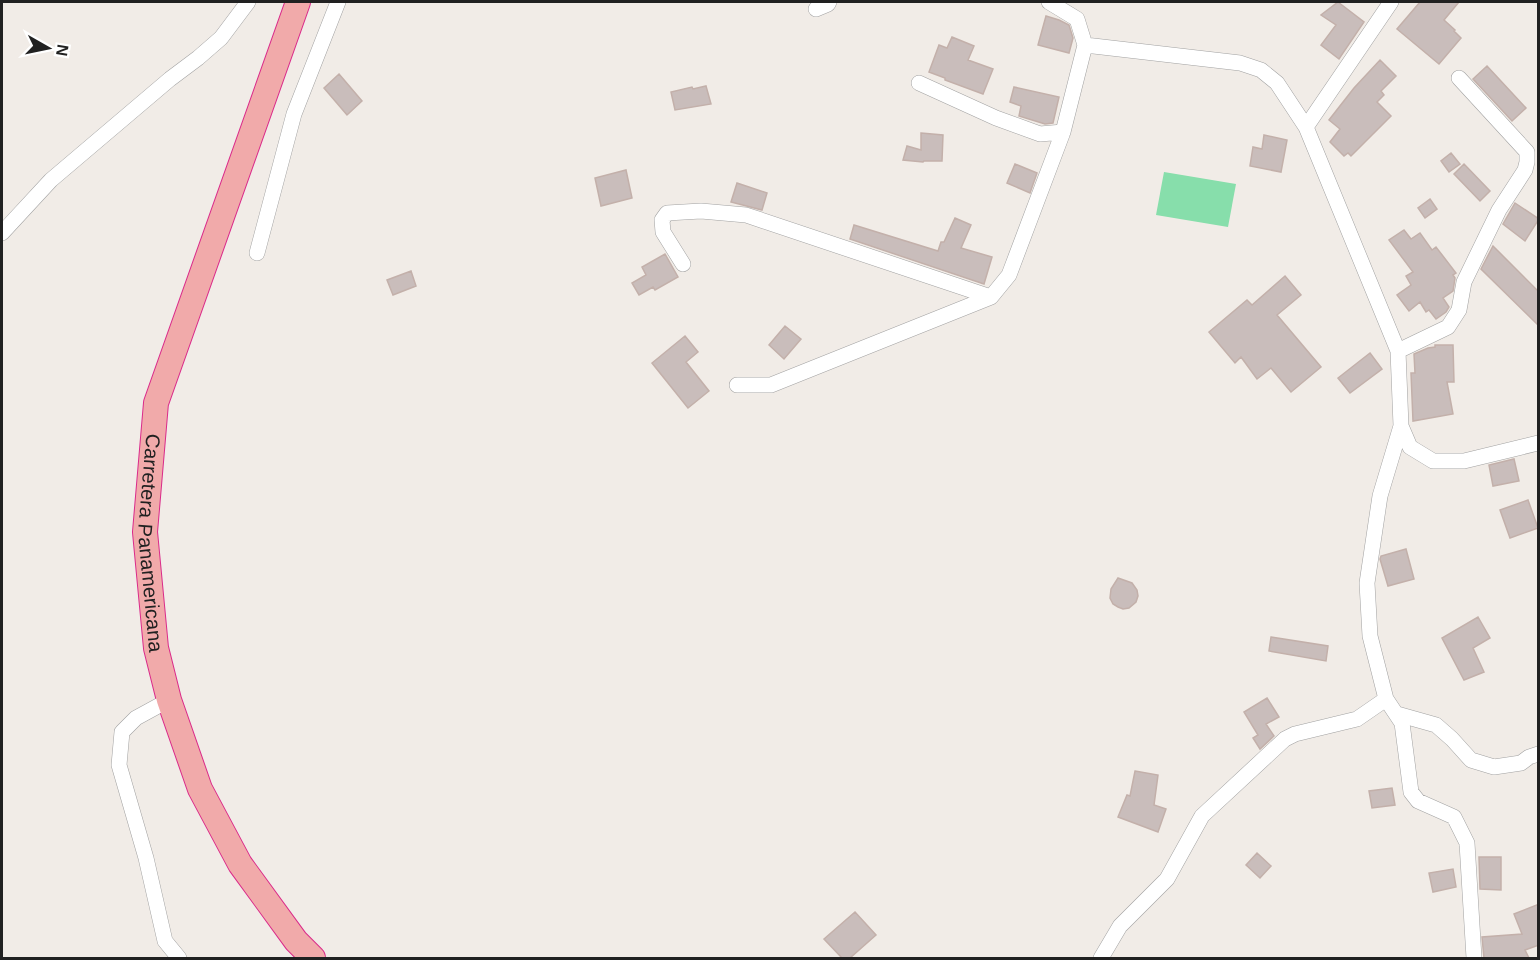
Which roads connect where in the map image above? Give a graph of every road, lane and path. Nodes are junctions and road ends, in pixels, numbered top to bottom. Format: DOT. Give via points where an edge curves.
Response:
graph roads {
  1 [pos="248,2"];
  2 [pos="298,2"];
  3 [pos="338,2"];
  4 [pos="1049,2"];
  5 [pos="1391,2"];
  6 [pos="1085,45"];
  7 [pos="1459,78"];
  8 [pos="919,83"];
  9 [pos="1306,127"];
  10 [pos="1063,132"];
  11 [pos="2,232"];
  12 [pos="256,253"];
  13 [pos="682,264"];
  14 [pos="991,297"];
  15 [pos="1398,351"];
  16 [pos="737,385"];
  17 [pos="1401,426"];
  18 [pos="1539,443"];
  19 [pos="1386,699"];
  20 [pos="169,700"];
  21 [pos="1397,714"];
  22 [pos="1539,754"];
  23 [pos="179,958"];
  24 [pos="313,958"];
  25 [pos="1101,958"];
  26 [pos="1474,958"];
  1 -- 11 [label="street" via="221,38 51,180"];
  2 -- 20 [label="highway, Carretera Panamericana" via="156,403 145,532 156,648"];
  3 -- 12 [label="street" via="294,114"];
  4 -- 6 [label="street" via="1077,19"];
  5 -- 9 [label="street"];
  6 -- 9 [label="street" via="1240,63 1261,70 1277,83"];
  6 -- 10 [label="street"];
  7 -- 15 [label="street" via="1527,152 1527,162 1464,282 1459,310 1448,327"];
  8 -- 10 [label="street" via="1040,134"];
  9 -- 15 [label="street"];
  10 -- 14 [label="street" via="1009,275"];
  13 -- 14 [label="street" via="663,232 662,220 667,213 746,215"];
  14 -- 16 [label="street" via="771,385"];
  15 -- 17 [label="street"];
  17 -- 18 [label="street" via="1410,447 1433,461 1464,460"];
  17 -- 19 [label="street" via="1380,496 1367,583 1370,636"];
  19 -- 21 [label="street"];
  19 -- 25 [label="street" via="1358,719 1285,739 1202,816 1167,879 1120,926"];
  20 -- 23 [label="street" via="136,718 122,732 119,765 165,940"];
  20 -- 24 [label="highway, Carretera Panamericana" via="200,789 240,864"];
  21 -- 22 [label="street" via="1436,725 1471,760 1494,767 1521,763"];
  21 -- 26 [label="street" via="1402,723 1411,792 1418,801 1454,817 1467,843"];
}
